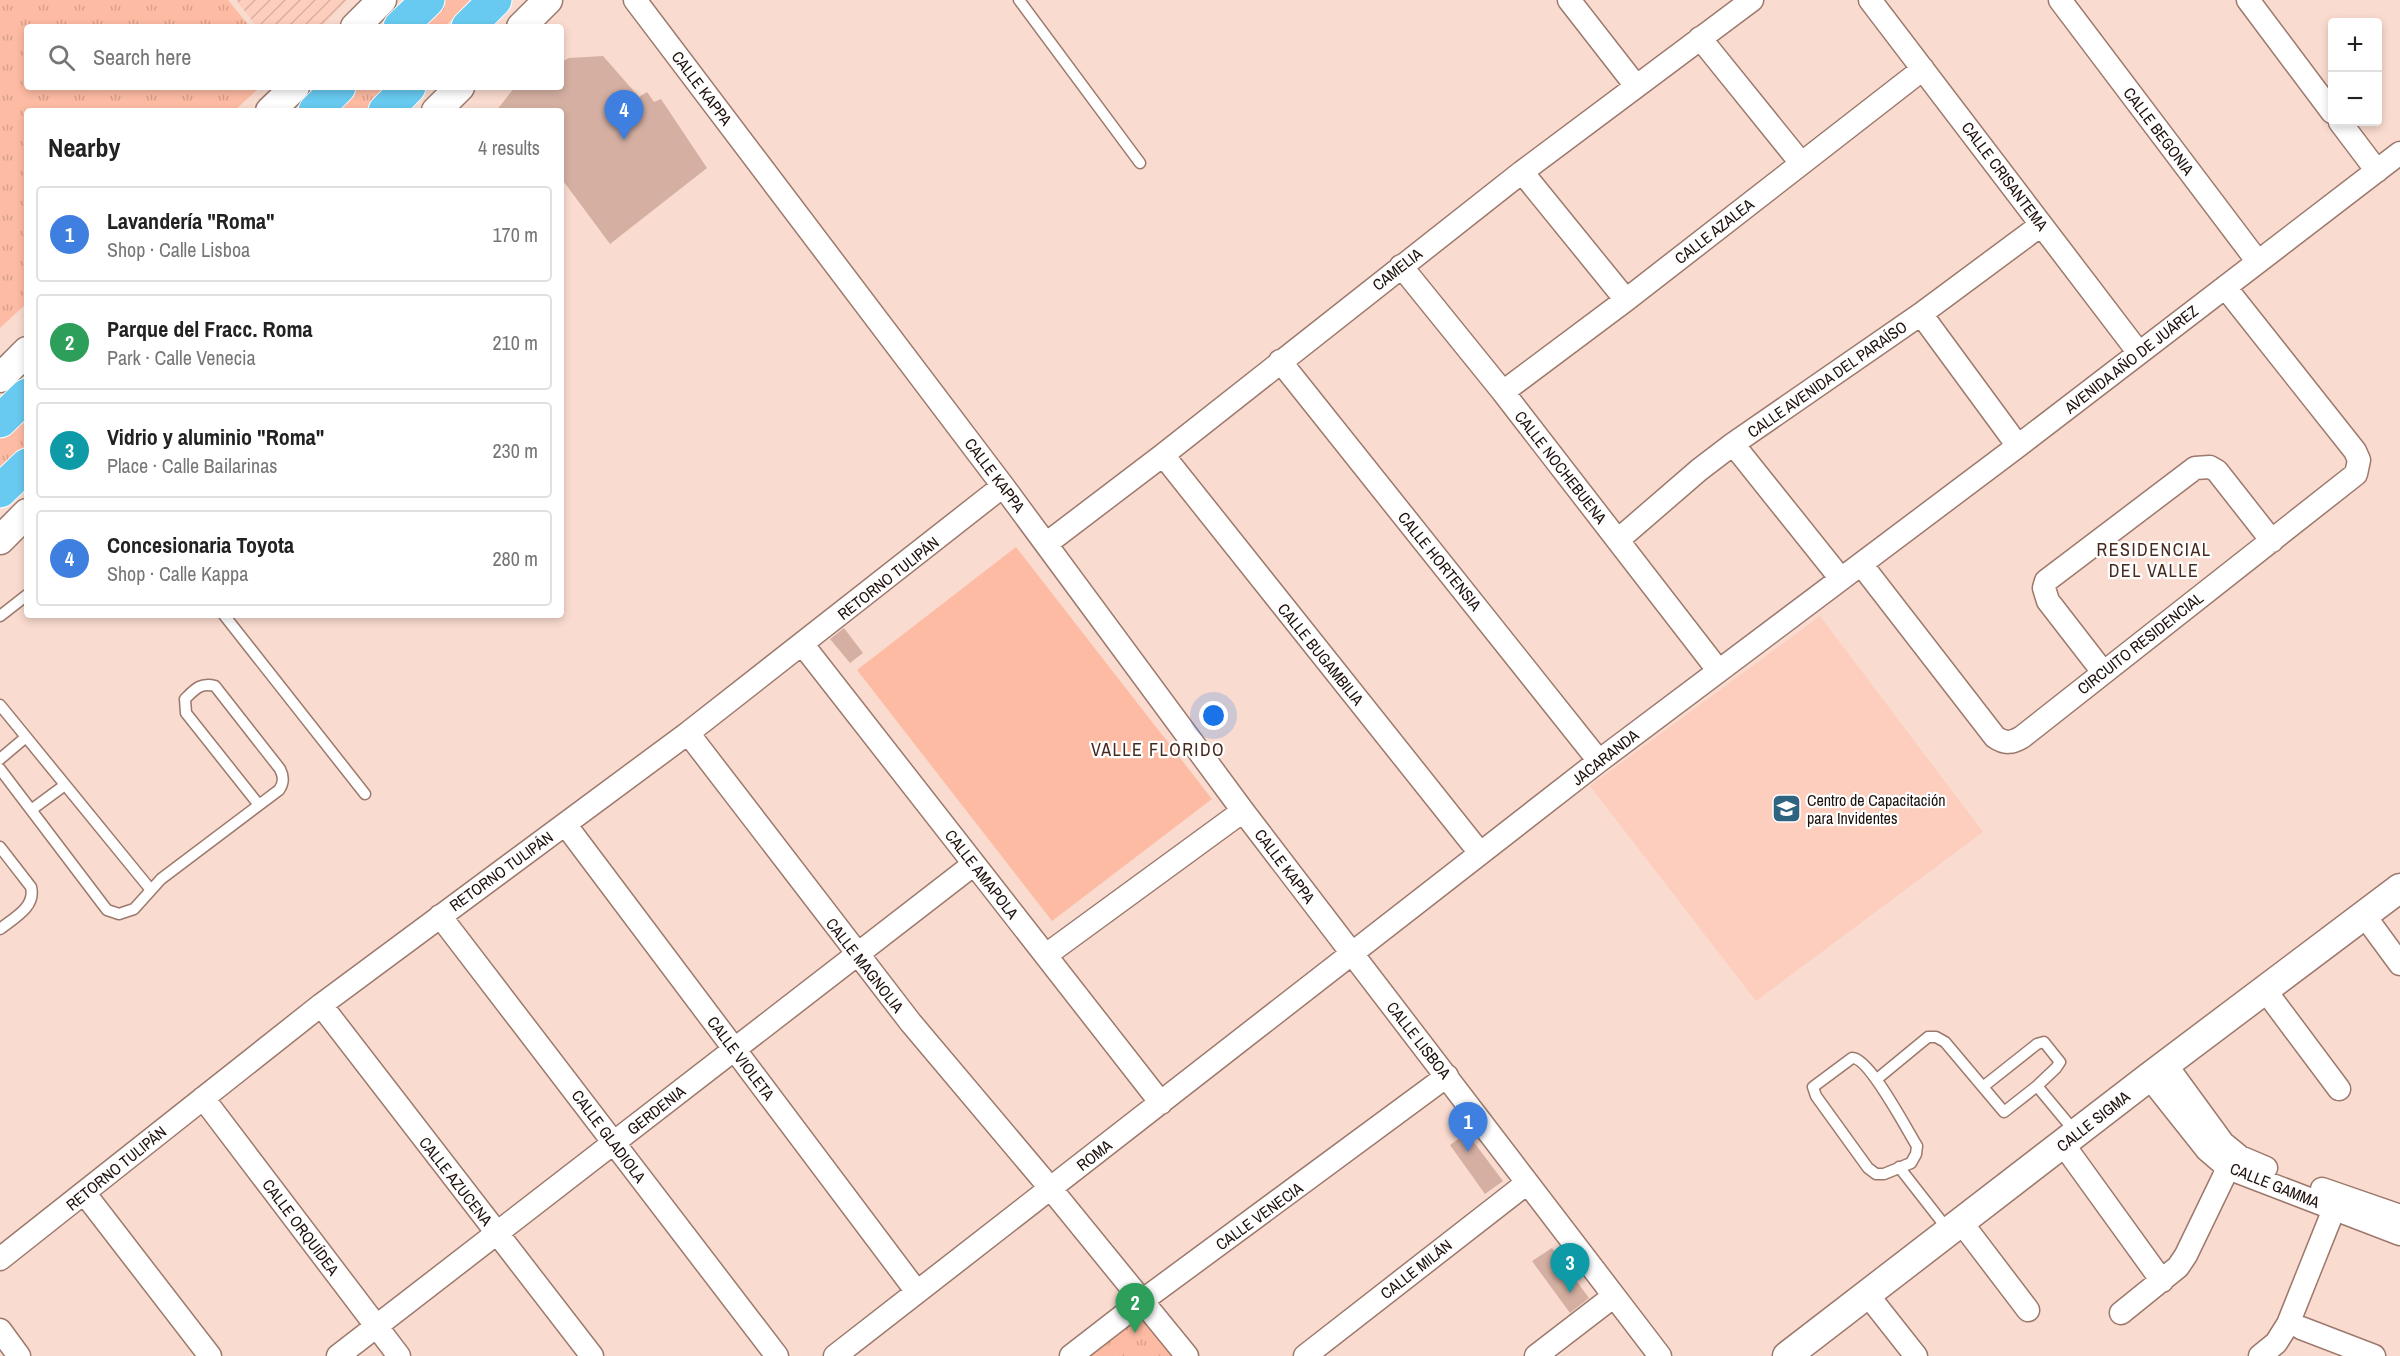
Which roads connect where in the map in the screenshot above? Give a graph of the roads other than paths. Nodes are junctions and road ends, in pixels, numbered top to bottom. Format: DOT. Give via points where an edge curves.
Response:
graph roads {
  1 [pos="382,0"];
  2 [pos="428,0"];
  3 [pos="495,0"];
  4 [pos="548,0"];
  5 [pos="635,0"];
  6 [pos="1019,0"];
  7 [pos="1569,0"];
  8 [pos="1752,0"];
  9 [pos="1870,0"];
  10 [pos="2060,0"];
  11 [pos="2248,0"];
  12 [pos="358,24"];
  13 [pos="403,24"];
  14 [pos="471,24"];
  15 [pos="524,24"];
  16 [pos="1700,38"];
  17 [pos="1923,69"];
  18 [pos="1636,86"];
  19 [pos="291,90"];
  20 [pos="336,90"];
  21 [pos="406,90"];
  22 [pos="457,90"];
  23 [pos="2328,107"];
  24 [pos="273,108"];
  25 [pos="318,108"];
  26 [pos="388,108"];
  27 [pos="439,108"];
  28 [pos="2343,126"];
  29 [pos="2400,153"];
  30 [pos="1140,163"];
  31 [pos="1801,163"];
  32 [pos="2378,171"];
  33 [pos="1521,172"];
  34 [pos="2042,225"];
  35 [pos="2258,262"];
  36 [pos="1401,266"];
  37 [pos="2225,287"];
  38 [pos="1626,300"];
  39 [pos="1921,314"];
  40 [pos="2139,353"];
  41 [pos="24,354"];
  42 [pos="1280,361"];
  43 [pos="0,378"];
  44 [pos="1503,392"];
  45 [pos="24,398"];
  46 [pos="0,421"];
  47 [pos="1733,444"];
  48 [pos="2018,446"];
  49 [pos="1163,455"];
  50 [pos="24,468"];
  51 [pos="1003,486"];
  52 [pos="0,491"];
  53 [pos="24,516"];
  54 [pos="0,540"];
  55 [pos="1618,540"];
  56 [pos="2272,541"];
  57 [pos="1046,544"];
  58 [pos="1861,564"];
  59 [pos="1841,579"];
  60 [pos="24,597"];
  61 [pos="0,616"];
  62 [pos="226,618"];
  63 [pos="803,645"];
  64 [pos="1718,670"];
  65 [pos="2103,672"];
  66 [pos="0,705"];
  67 [pos="688,733"];
  68 [pos="26,737"];
  69 [pos="0,759"];
  70 [pos="1599,761"];
  71 [pos="0,769"];
  72 [pos="65,785"];
  73 [pos="365,794"];
  74 [pos="259,806"];
  75 [pos="32,810"];
  76 [pos="1243,811"];
  77 [pos="565,824"];
  78 [pos="0,847"];
  79 [pos="1480,853"];
  80 [pos="974,864"];
  81 [pos="2400,888"];
  82 [pos="151,890"];
  83 [pos="2364,915"];
  84 [pos="440,916"];
  85 [pos="0,928"];
  86 [pos="1352,953"];
  87 [pos="857,954"];
  88 [pos="1046,955"];
  89 [pos="2400,964"];
  90 [pos="2265,990"];
  91 [pos="321,1005"];
  92 [pos="734,1049"];
  93 [pos="2158,1071"];
  94 [pos="1447,1076"];
  95 [pos="1876,1079"];
  96 [pos="1984,1086"];
  97 [pos="2037,1086"];
  98 [pos="2339,1089"];
  99 [pos="203,1098"];
  100 [pos="1161,1103"];
  101 [pos="2069,1138"];
  102 [pos="614,1143"];
  103 [pos="1899,1167"];
  104 [pos="2228,1168"];
  105 [pos="1527,1183"];
  106 [pos="1051,1190"];
  107 [pos="85,1194"];
  108 [pos="2340,1211"];
  109 [pos="2400,1216"];
  110 [pos="1955,1227"];
  111 [pos="497,1233"];
  112 [pos="2400,1234"];
  113 [pos="0,1259"];
  114 [pos="2162,1281"];
  115 [pos="917,1293"];
  116 [pos="1867,1294"];
  117 [pos="1614,1296"];
  118 [pos="1142,1301"];
  119 [pos="2028,1310"];
  120 [pos="2121,1313"];
  121 [pos="376,1326"];
  122 [pos="2301,1328"];
  123 [pos="0,1330"];
  124 [pos="19,1356"];
  125 [pos="210,1356"];
  126 [pos="338,1356"];
  127 [pos="399,1356"];
  128 [pos="592,1356"];
  129 [pos="777,1356"];
  130 [pos="836,1356"];
  131 [pos="1071,1356"];
  132 [pos="1187,1356"];
  133 [pos="1305,1356"];
  134 [pos="1536,1356"];
  135 [pos="1660,1356"];
  136 [pos="1787,1356"];
  137 [pos="1916,1356"];
  138 [pos="2260,1356"];
  139 [pos="2280,1356"];
  140 [pos="2374,1356"];
  1 -- 12 [label="street"];
  2 -- 13 [label="main road"];
  3 -- 14 [label="main road"];
  4 -- 15 [label="street"];
  5 -- 51 [label="street, CALLE KAPPA"];
  6 -- 30 [label="lane"];
  7 -- 18 [label="street"];
  8 -- 16 [label="street, CAMELIA"];
  9 -- 17 [label="street, CALLE CRISANTEMA"];
  10 -- 35 [label="street, CALLE BEGONIA"];
  11 -- 23 [label="street"];
  16 -- 18 [label="street, CAMELIA"];
  16 -- 31 [label="street"];
  17 -- 31 [label="street, CALLE AZALEA"];
  17 -- 34 [label="street, CALLE CRISANTEMA"];
  18 -- 33 [label="street, CAMELIA"];
  19 -- 24 [label="street"];
  20 -- 25 [label="main road"];
  21 -- 26 [label="main road"];
  22 -- 27 [label="street"];
  28 -- 32 [label="street"];
  29 -- 32 [label="street, AVENIDA AÑO DE JUÁREZ"];
  31 -- 38 [label="street, CALLE AZALEA"];
  32 -- 35 [label="street, AVENIDA AÑO DE JUÁREZ"];
  33 -- 36 [label="street, CAMELIA"];
  33 -- 38 [label="street"];
  34 -- 39 [label="street, CALLE AVENIDA DEL PARAÍSO"];
  34 -- 40 [label="street, CALLE CRISANTEMA"];
  35 -- 37 [label="street, AVENIDA AÑO DE JUÁREZ"];
  36 -- 42 [label="street, CAMELIA"];
  36 -- 44 [label="street, CALLE NOCHEBUENA"];
  37 -- 40 [label="street, AVENIDA AÑO DE JUÁREZ"];
  37 -- 56 [label="street, CIRCUITO RESIDENCIAL" via="2359,460 2356,474"];
  38 -- 44 [label="street, CALLE AZALEA"];
  39 -- 47 [label="street, CALLE AVENIDA DEL PARAÍSO"];
  39 -- 48 [label="street"];
  40 -- 48 [label="street, AVENIDA AÑO DE JUÁREZ"];
  41 -- 43 [label="street"];
  42 -- 49 [label="street, CAMELIA"];
  42 -- 70 [label="street, CALLE HORTENSIA"];
  44 -- 55 [label="street, CALLE NOCHEBUENA"];
  45 -- 46 [label="main road"];
  47 -- 55 [label="street, CALLE AVENIDA DEL PARAÍSO"];
  47 -- 59 [label="street"];
  48 -- 58 [label="street, AVENIDA AÑO DE JUÁREZ"];
  49 -- 57 [label="street, CAMELIA"];
  49 -- 79 [label="street, CALLE BUGAMBILIA"];
  50 -- 52 [label="main road"];
  51 -- 57 [label="street, CALLE KAPPA"];
  51 -- 63 [label="street, RETORNO TULIPÁN"];
  53 -- 54 [label="street"];
  55 -- 64 [label="street, CALLE NOCHEBUENA"];
  56 -- 65 [label="street, CIRCUITO RESIDENCIAL"];
  56 -- 65 [label="street" via="2217,471 2202,466 2046,581 2043,588 2048,601"];
  57 -- 76 [label="street, CALLE KAPPA"];
  58 -- 59 [label="street, JACARANDA"];
  58 -- 65 [label="street, CIRCUITO RESIDENCIAL" via="2000,741 2013,742 2022,737"];
  59 -- 64 [label="street, JACARANDA"];
  60 -- 61 [label="lane"];
  62 -- 73 [label="lane"];
  63 -- 67 [label="street, RETORNO TULIPÁN"];
  63 -- 80 [label="street, CALLE AMAPOLA"];
  64 -- 70 [label="street, JACARANDA"];
  66 -- 68 [label="lane"];
  67 -- 77 [label="street, RETORNO TULIPÁN"];
  67 -- 87 [label="street, CALLE MAGNOLIA"];
  68 -- 69 [label="lane"];
  68 -- 72 [label="lane"];
  70 -- 79 [label="street, JACARANDA"];
  71 -- 75 [label="lane"];
  72 -- 75 [label="lane"];
  72 -- 82 [label="lane"];
  74 -- 74 [label="lane" via="186,713 185,699 198,686 215,686 280,769 282,786"];
  74 -- 82 [label="lane"];
  75 -- 82 [label="lane" via="107,910 127,913"];
  76 -- 86 [label="street, CALLE KAPPA"];
  76 -- 88 [label="street"];
  77 -- 84 [label="street, RETORNO TULIPÁN"];
  77 -- 92 [label="street, CALLE VIOLETA"];
  78 -- 85 [label="lane" via="31,886 32,893 24,911"];
  79 -- 86 [label="street, JACARANDA"];
  80 -- 87 [label="street, GERDENIA"];
  80 -- 88 [label="street, CALLE AMAPOLA"];
  81 -- 83 [label="street, CALLE SIGMA"];
  83 -- 89 [label="street"];
  83 -- 90 [label="street, CALLE SIGMA"];
  84 -- 91 [label="street, RETORNO TULIPÁN"];
  84 -- 102 [label="street, CALLE GLADIOLA"];
  86 -- 94 [label="street, CALLE LISBOA"];
  86 -- 100 [label="street, ROMA"];
  87 -- 92 [label="street, GERDENIA"];
  87 -- 106 [label="street, CALLE MAGNOLIA" via="966,1092"];
  88 -- 100 [label="street, CALLE AMAPOLA"];
  90 -- 93 [label="street, CALLE SIGMA"];
  90 -- 98 [label="street"];
  91 -- 99 [label="street, RETORNO TULIPÁN"];
  91 -- 111 [label="street, CALLE AZUCENA"];
  92 -- 102 [label="street, GERDENIA"];
  92 -- 115 [label="street, CALLE VIOLETA"];
  93 -- 101 [label="street, CALLE SIGMA"];
  93 -- 104 [label="street, CALLE GAMMA" via="2207,1150"];
  93 -- 109 [label="street, CALLE GAMMA" via="2240,1157"];
  94 -- 105 [label="street, CALLE LISBOA"];
  94 -- 118 [label="street, CALLE VENECIA"];
  95 -- 96 [label="lane" via="1928,1037 1936,1037"];
  95 -- 103 [label="lane" via="1917,1146 1911,1163"];
  95 -- 103 [label="lane" via="1862,1060 1852,1058 1813,1087 1813,1091 1868,1168 1884,1174"];
  96 -- 97 [label="lane" via="2004,1112"];
  96 -- 97 [label="lane" via="2043,1042 2060,1062"];
  97 -- 101 [label="lane"];
  99 -- 107 [label="street, RETORNO TULIPÁN"];
  99 -- 121 [label="street, CALLE ORQUÍDEA"];
  100 -- 106 [label="street, ROMA"];
  101 -- 110 [label="street, CALLE SIGMA"];
  101 -- 114 [label="street"];
  102 -- 111 [label="street, GERDENIA"];
  102 -- 129 [label="street, CALLE GLADIOLA"];
  103 -- 110 [label="lane"];
  104 -- 108 [label="street, CALLE GAMMA"];
  104 -- 114 [label="street" via="2186,1255"];
  105 -- 117 [label="street, CALLE LISBOA"];
  105 -- 133 [label="street, CALLE MILÁN"];
  106 -- 115 [label="street, ROMA"];
  106 -- 118 [label="street, CALLE MAGNOLIA"];
  107 -- 113 [label="street, RETORNO TULIPÁN"];
  107 -- 125 [label="street"];
  108 -- 112 [label="street, CALLE GAMMA"];
  108 -- 122 [label="street"];
  108 -- 138 [label="street" via="2288,1324"];
  110 -- 116 [label="street, CALLE SIGMA"];
  110 -- 119 [label="street"];
  111 -- 121 [label="street, GERDENIA"];
  111 -- 128 [label="street, CALLE AZUCENA"];
  114 -- 120 [label="street"];
  115 -- 130 [label="street, ROMA"];
  116 -- 136 [label="street, CALLE SIGMA"];
  116 -- 137 [label="street"];
  117 -- 134 [label="street"];
  117 -- 135 [label="street, CALLE LISBOA"];
  118 -- 131 [label="street, CALLE VENECIA"];
  118 -- 132 [label="street, CALLE MAGNOLIA"];
  121 -- 126 [label="street, GERDENIA"];
  121 -- 127 [label="street, CALLE ORQUÍDEA"];
  122 -- 139 [label="street"];
  122 -- 140 [label="street"];
  123 -- 124 [label="street"];
}
